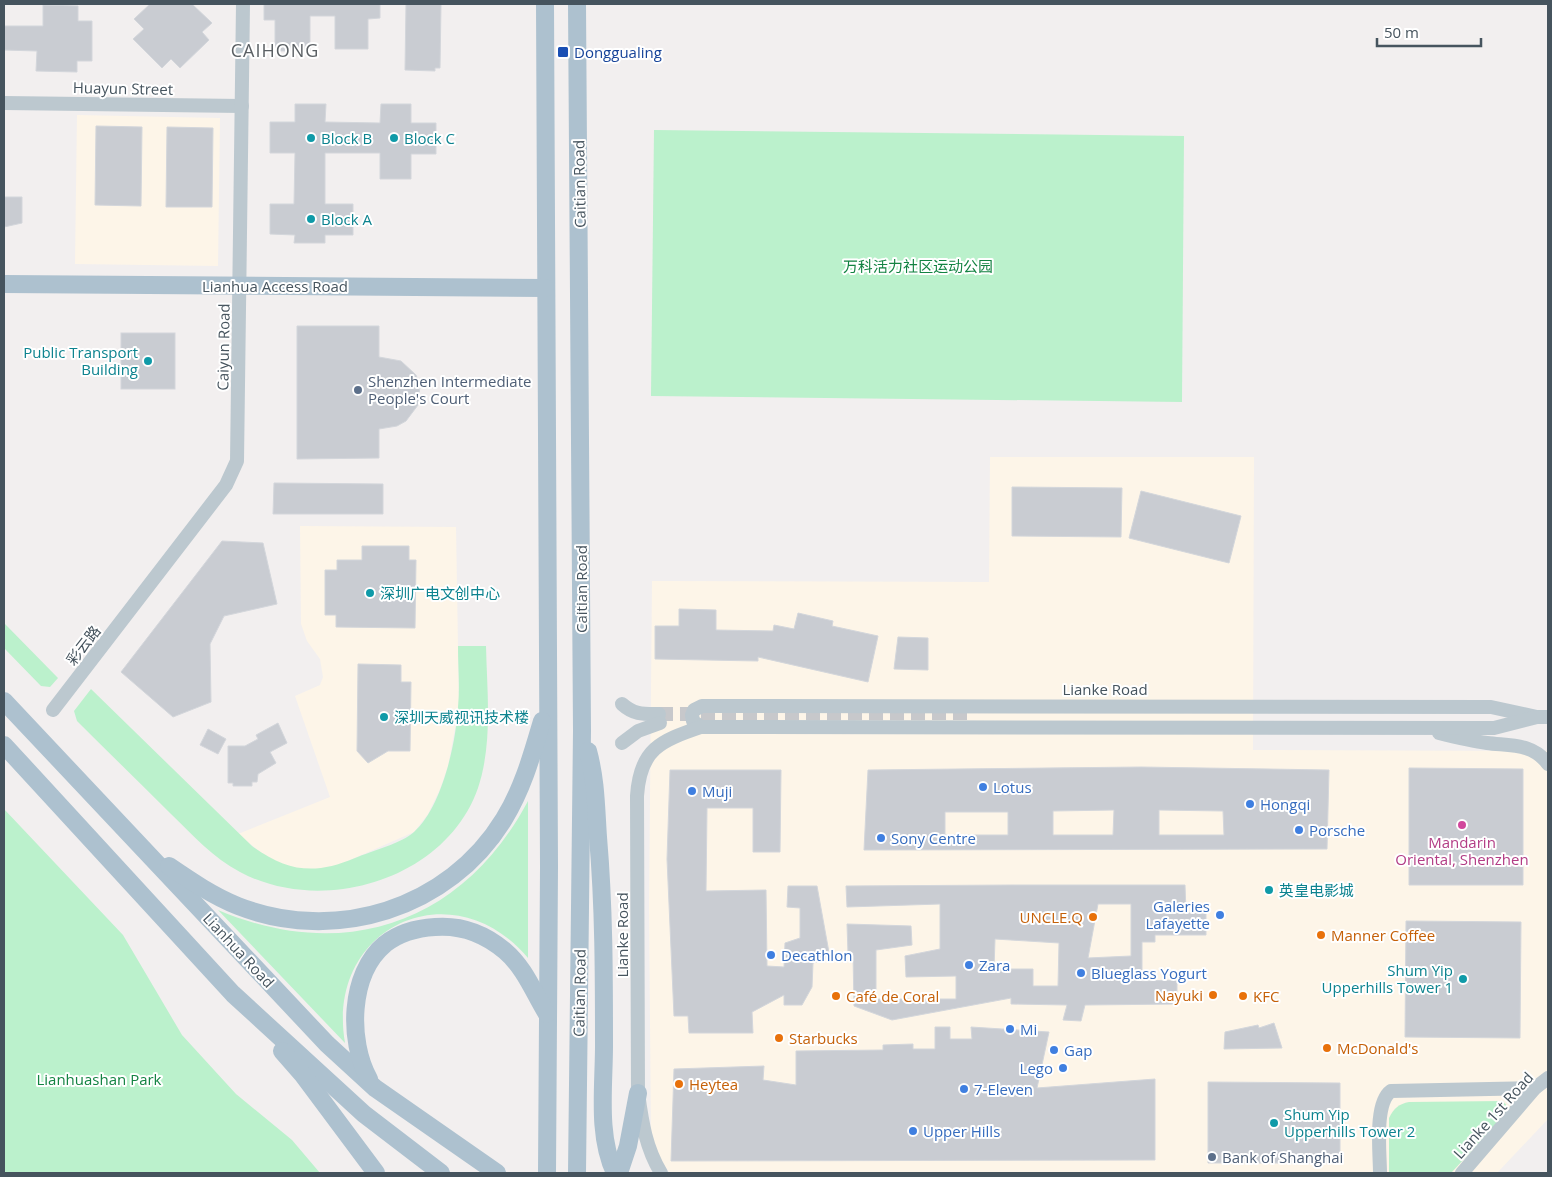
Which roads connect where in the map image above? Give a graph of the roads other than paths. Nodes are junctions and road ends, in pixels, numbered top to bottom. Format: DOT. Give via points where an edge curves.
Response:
graph roads {
  1 [pos="243,4"];
  2 [pos="545,4"];
  3 [pos="577,4"];
  4 [pos="4,103"];
  5 [pos="242,106"];
  6 [pos="4,284"];
  7 [pos="240,285"];
  8 [pos="546,288"];
  9 [pos="4,701"];
  10 [pos="548,701"];
  11 [pos="622,704"];
  12 [pos="53,710"];
  13 [pos="1542,718"];
  14 [pos="701,727"];
  15 [pos="1419,728"];
  16 [pos="582,730"];
  17 [pos="622,743"];
  18 [pos="4,745"];
  19 [pos="1548,764"];
  20 [pos="141,846"];
  21 [pos="233,994"];
  22 [pos="548,1017"];
  23 [pos="1548,1078"];
  24 [pos="375,1088"];
  25 [pos="1535,1088"];
  26 [pos="638,1093"];
  27 [pos="376,1173"];
  28 [pos="441,1173"];
  29 [pos="497,1173"];
  30 [pos="547,1173"];
  31 [pos="577,1173"];
  32 [pos="615,1173"];
  33 [pos="619,1173"];
  34 [pos="661,1173"];
  35 [pos="1380,1173"];
  36 [pos="1462,1173"];
  1 -- 5 [label="street, Caiyun Road"];
  2 -- 8 [label="main road, Caitian Road"];
  3 -- 16 [label="main road, Caitian Road"];
  4 -- 5 [label="street, Huayun Street"];
  5 -- 7 [label="street, Caiyun Road"];
  6 -- 7 [label="main road, Lianhua Access Road"];
  7 -- 8 [label="main road, Lianhua Access Road"];
  7 -- 12 [label="street, Caiyun Road" via="238,453 235,470"];
  8 -- 10 [label="main road, Caitian Road"];
  9 -- 20 [label="main road, Lianhua Road"];
  10 -- 20 [label="main road" via="530,763 503,820 467,863 422,897 400,907 377,915 321,922 270,916 211,893"];
  10 -- 22 [label="main road, Caitian Road"];
  11 -- 17 [label="street" via="630,711 660,719"];
  13 -- 14 [label="street, Lianke Road" via="1491,707 702,706 692,715 693,721"];
  13 -- 15 [label="street, Lianke Road" via="1494,728"];
  14 -- 15 [label="street, Lianke Road"];
  14 -- 26 [label="street, Lianke Road" via="656,746 644,761 638,782"];
  15 -- 19 [label="street" via="1487,743 1523,747 1540,755"];
  16 -- 31 [label="main road, Caitian Road"];
  16 -- 32 [label="main road" via="594,772 604,956 604,1110 608,1152"];
  18 -- 21 [label="main road"];
  20 -- 24 [label="main road, Lianhua Road" via="327,1044"];
  21 -- 27 [label="main road" via="303,1074"];
  21 -- 28 [label="main road" via="364,1114"];
  22 -- 24 [label="main road" via="512,957 483,936 447,927 419,929 401,935 385,944 372,959 364,974 358,999 359,1052"];
  22 -- 30 [label="main road, Caitian Road"];
  23 -- 25 [label="street, Lianke 1st Road"];
  24 -- 29 [label="main road, Lianhua Road"];
  25 -- 35 [label="street" via="1391,1091 1380,1107"];
  25 -- 36 [label="street, Lianke 1st Road"];
  26 -- 33 [label="main road" via="628,1146"];
  26 -- 34 [label="street, Lianke Road" via="644,1136"];
}
